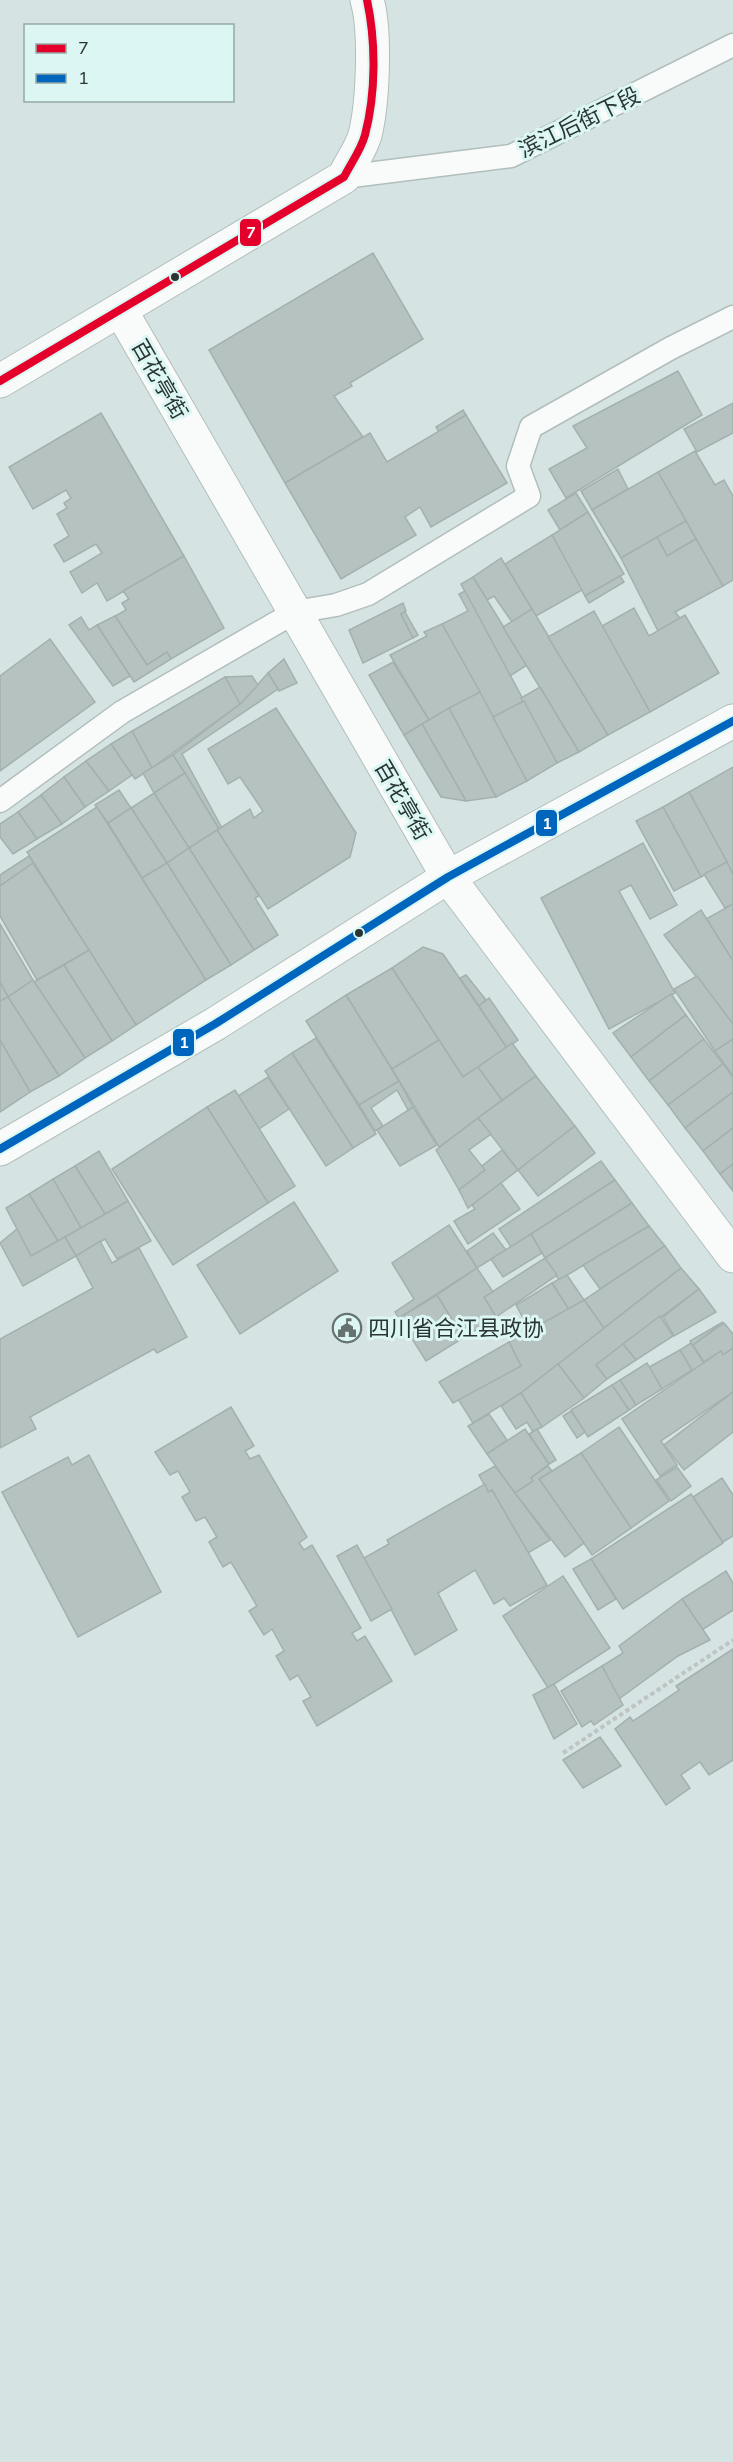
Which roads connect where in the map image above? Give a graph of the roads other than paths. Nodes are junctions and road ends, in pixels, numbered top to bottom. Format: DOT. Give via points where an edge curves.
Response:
graph roads {
  1 [pos="367,0"];
  2 [pos="733,45"];
  3 [pos="344,177"];
  4 [pos="121,311"];
  5 [pos="733,317"];
  6 [pos="0,381"];
  7 [pos="295,612"];
  8 [pos="733,721"];
  9 [pos="0,801"];
  10 [pos="448,877"];
  11 [pos="0,1149"];
  12 [pos="733,1256"];
  1 -- 3 [label="street" via="372,65 365,136"];
  2 -- 3 [label="lane, 滨江后街下段" via="511,156"];
  3 -- 4 [label="street"];
  4 -- 6 [label="street"];
  4 -- 7 [label="street, 百花亭街"];
  5 -- 7 [label="lane" via="531,427 518,466 529,496 368,594 336,606"];
  7 -- 9 [label="lane" via="122,712"];
  7 -- 10 [label="street, 百花亭街"];
  8 -- 10 [label="street"];
  10 -- 11 [label="street" via="215,1024"];
  10 -- 12 [label="street, 百花亭街"];
}
